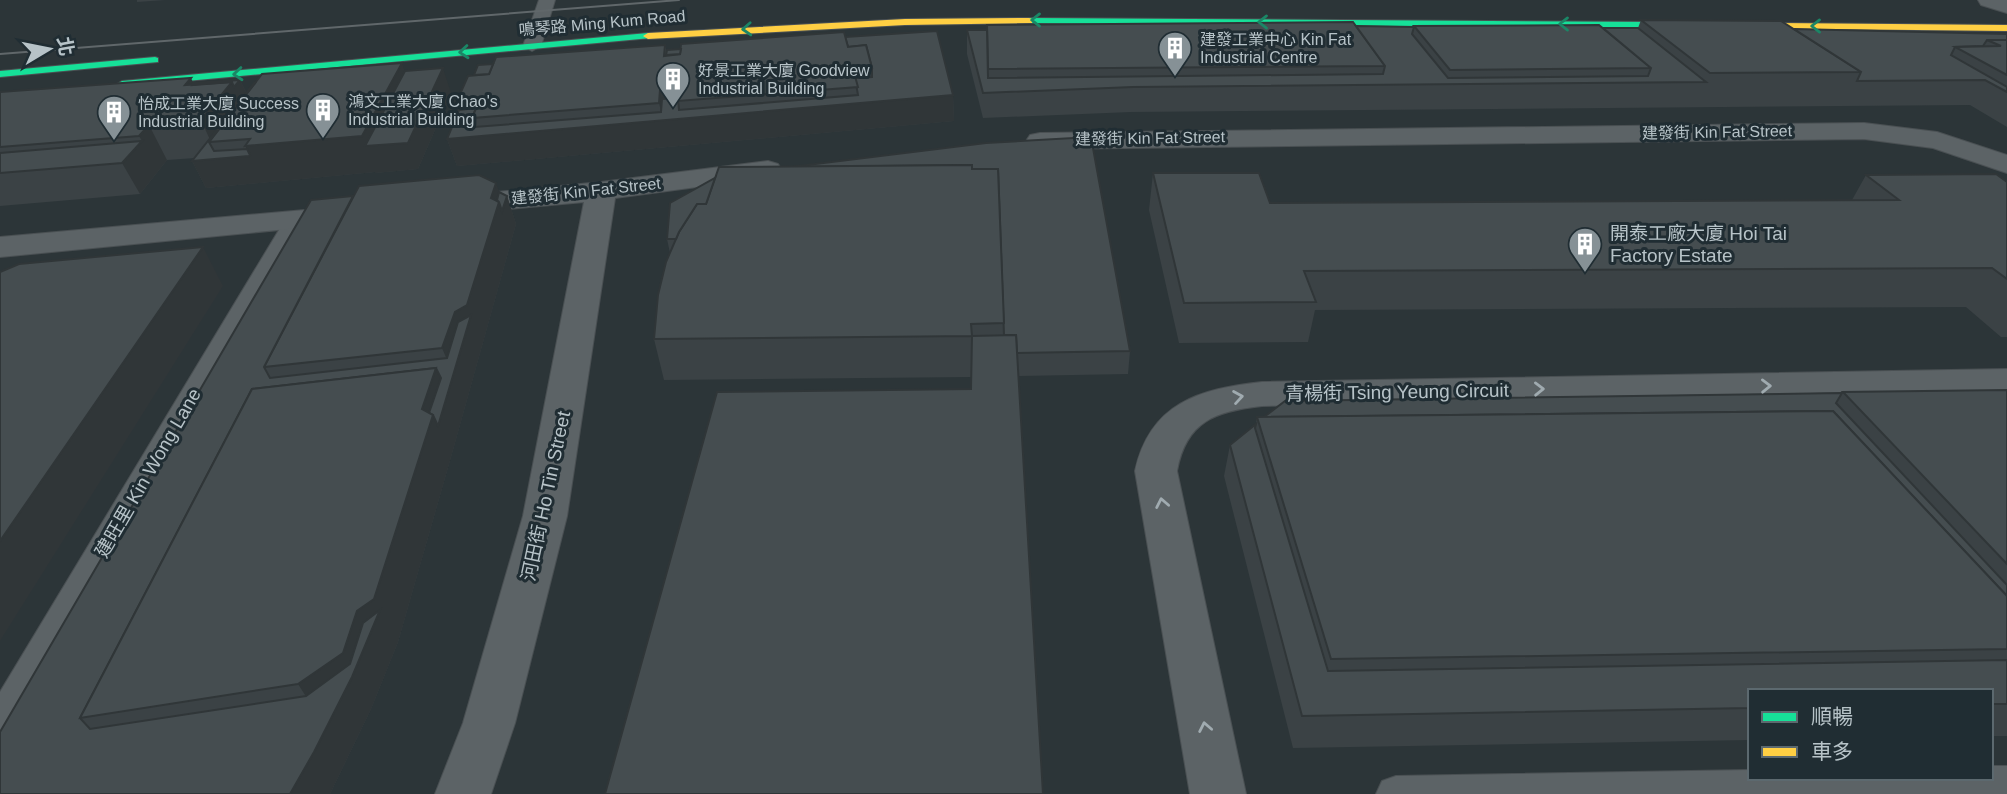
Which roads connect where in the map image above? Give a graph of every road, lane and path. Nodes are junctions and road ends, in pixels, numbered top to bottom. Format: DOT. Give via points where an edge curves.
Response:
graph roads {
  1 [pos="547,0"];
  2 [pos="1999,10"];
  3 [pos="1885,27"];
  4 [pos="2007,42"];
  5 [pos="532,46"];
  6 [pos="170,59"];
  7 [pos="0,74"];
  8 [pos="109,86"];
  9 [pos="1016,142"];
  10 [pos="2007,163"];
  11 [pos="790,168"];
  12 [pos="601,191"];
  13 [pos="421,208"];
  14 [pos="379,212"];
  15 [pos="296,220"];
  16 [pos="3,249"];
  17 [pos="2007,381"];
  18 [pos="0,726"];
  19 [pos="2007,784"];
  20 [pos="463,794"];
  21 [pos="1218,794"];
  22 [pos="1396,794"];
  1 -- 5 [label="lane"];
  2 -- 3 [label="main road, 鳴琴路 Ming Kum Road"];
  3 -- 4 [label="main road"];
  3 -- 5 [label="main road, 鳴琴路 Ming Kum Road, one-way" via="995,20 815,26"];
  5 -- 8 [label="main road, 鳴琴路 Ming Kum Road, one-way"];
  6 -- 7 [label="main road"];
  9 -- 10 [label="street, 建發街 Kin Fat Street" via="1864,131 1937,140"];
  11 -- 12 [label="street, 建發街 Kin Fat Street"];
  12 -- 13 [label="street, 建發街 Kin Fat Street"];
  12 -- 20 [label="street, 河田街 Ho Tin Street" via="545,516 489,723"];
  14 -- 15 [label="street"];
  15 -- 16 [label="street"];
  15 -- 18 [label="lane, 建旺里 Kin Wong Lane"];
  21 -- 17 [label="street, 青楊街 Tsing Yeung Circuit, one-way" via="1156,471 1165,437 1194,411 1237,396 1262,394"];
  19 -- 22 [label="lane"];
}
